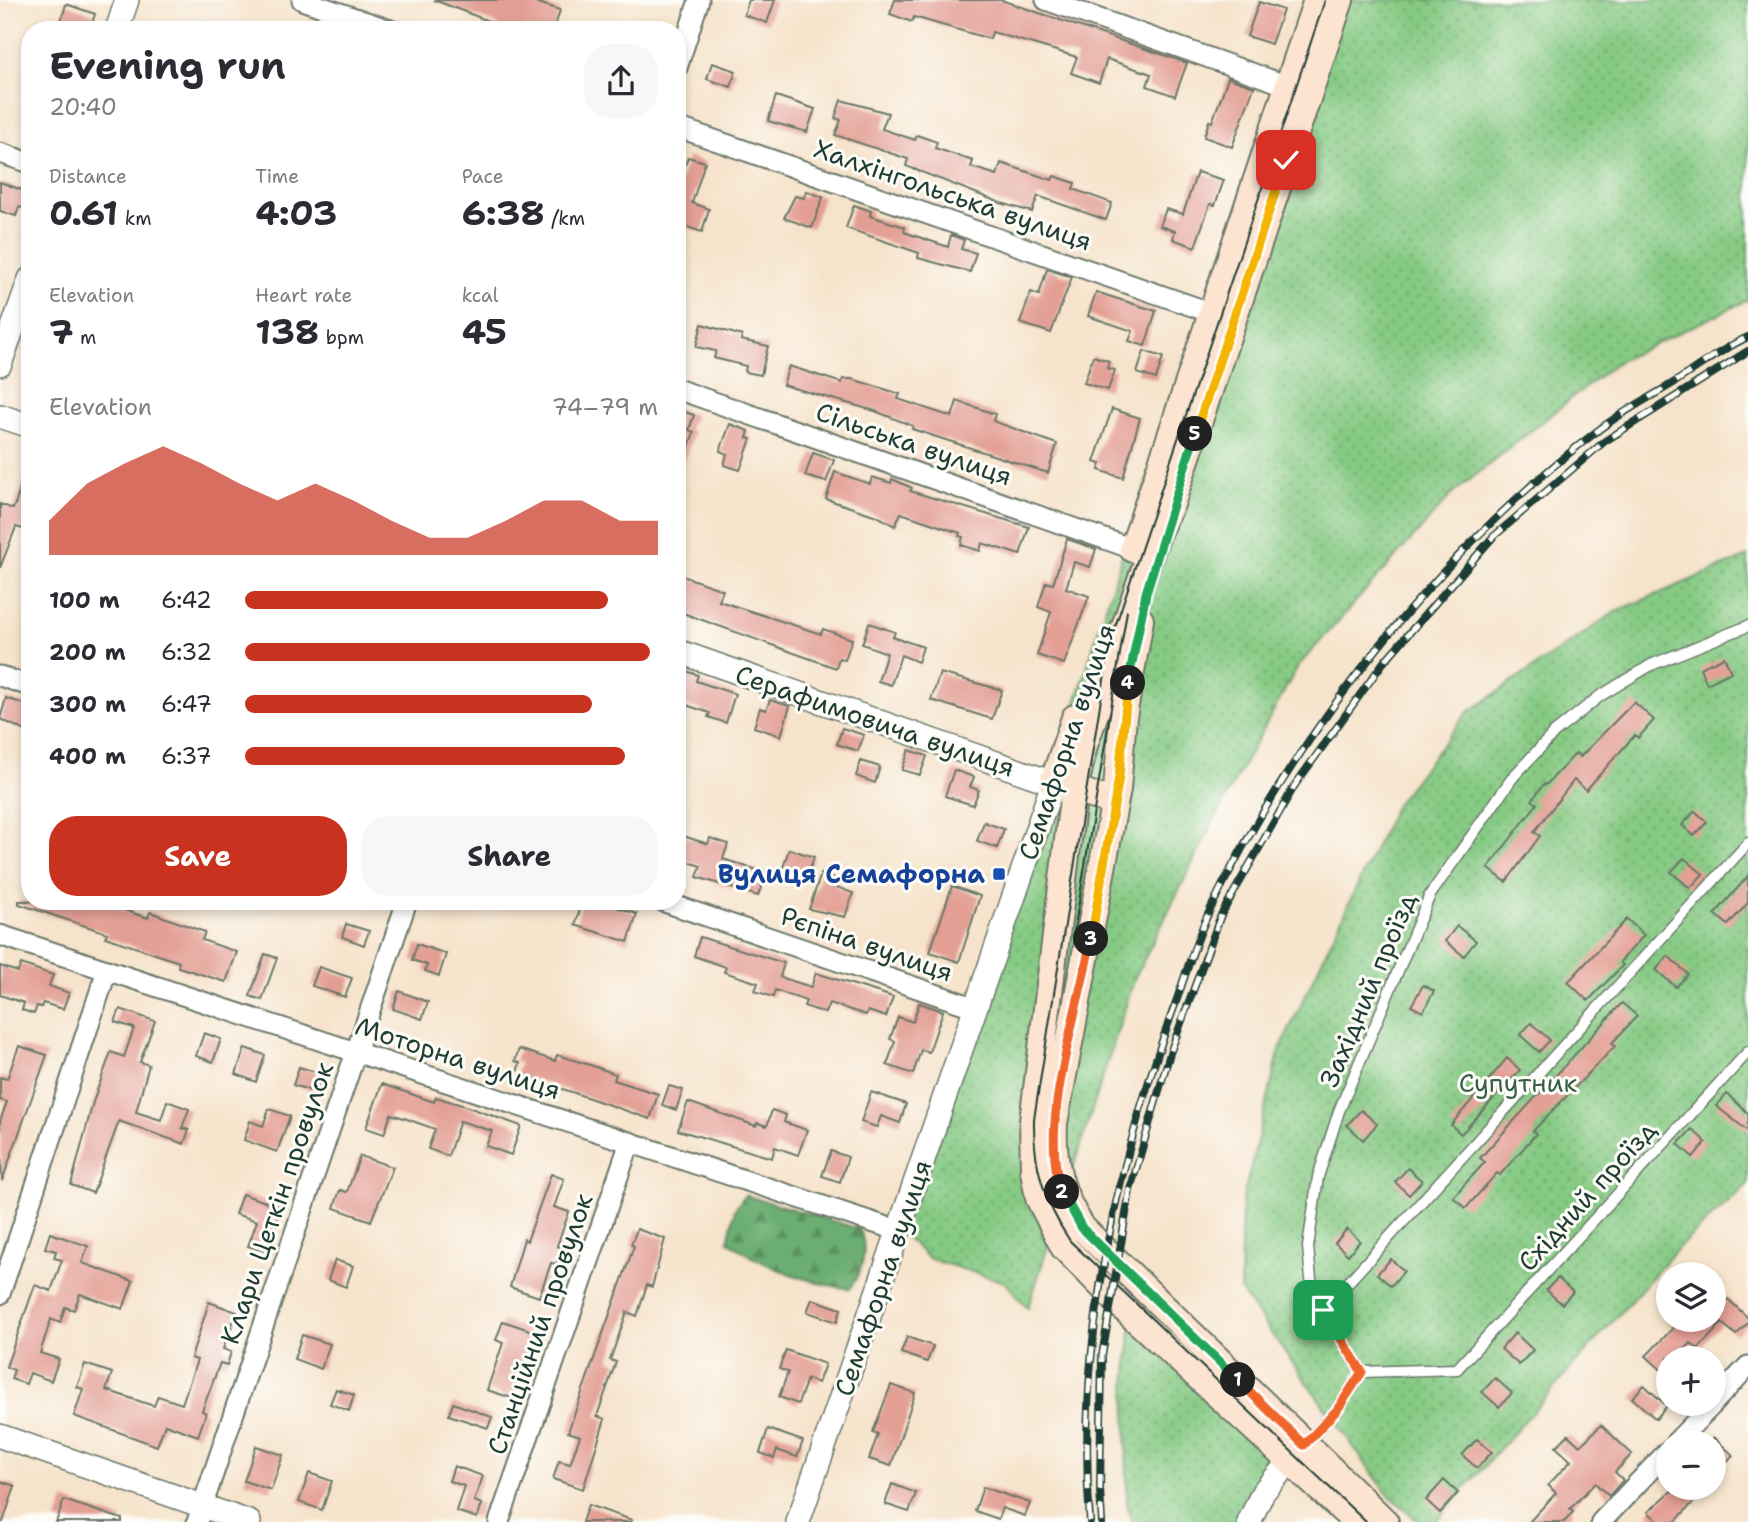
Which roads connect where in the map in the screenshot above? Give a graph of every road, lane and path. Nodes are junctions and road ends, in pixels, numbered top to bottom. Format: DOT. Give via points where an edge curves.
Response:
graph roads {
  1 [pos="127,0"];
  2 [pos="302,0"];
  3 [pos="699,0"];
  4 [pos="1046,0"];
  5 [pos="1317,0"];
  6 [pos="1340,0"];
  7 [pos="120,21"];
  8 [pos="364,21"];
  9 [pos="686,40"];
  10 [pos="1288,86"];
  11 [pos="686,130"];
  12 [pos="0,153"];
  13 [pos="21,160"];
  14 [pos="21,304"];
  15 [pos="1212,313"];
  16 [pos="0,364"];
  17 [pos="686,392"];
  18 [pos="0,416"];
  19 [pos="21,423"];
  20 [pos="1171,504"];
  21 [pos="1133,549"];
  22 [pos="1748,626"];
  23 [pos="686,654"];
  24 [pos="0,676"];
  25 [pos="21,683"];
  26 [pos="1064,787"];
  27 [pos="1114,802"];
  28 [pos="1748,843"];
  29 [pos="686,909"];
  30 [pos="404,910"];
  31 [pos="0,935"];
  32 [pos="107,970"];
  33 [pos="976,1009"];
  34 [pos="356,1052"];
  35 [pos="1748,1052"];
  36 [pos="630,1142"];
  37 [pos="899,1231"];
  38 [pos="0,1294"];
  39 [pos="1323,1310"];
  40 [pos="1748,1366"];
  41 [pos="1362,1372"];
  42 [pos="1726,1389"];
  43 [pos="1701,1416"];
  44 [pos="1687,1430"];
  45 [pos="0,1436"];
  46 [pos="1297,1453"];
  47 [pos="1656,1464"];
  48 [pos="200,1514"];
  49 [pos="249,1522"];
  50 [pos="499,1522"];
  51 [pos="798,1522"];
  52 [pos="1249,1522"];
  53 [pos="1356,1522"];
  54 [pos="1385,1522"];
  55 [pos="1601,1522"];
  1 -- 7 [label="street"];
  2 -- 8 [label="street"];
  3 -- 9 [label="street"];
  4 -- 10 [label="street"];
  5 -- 10 [label="main road, Семафорна вулиця"];
  6 -- 20 [label="main road, Семафорна вулиця"];
  10 -- 15 [label="main road, Семафорна вулиця"];
  11 -- 15 [label="street, Халхінгольська вулиця"];
  12 -- 13 [label="street"];
  14 -- 16 [label="street"];
  15 -- 21 [label="main road, Семафорна вулиця"];
  17 -- 21 [label="street, Сільська вулиця"];
  18 -- 19 [label="street"];
  20 -- 26 [label="main road, Семафорна вулиця" via="1084,745"];
  20 -- 27 [label="main road, Семафорна вулиця" via="1135,649"];
  21 -- 26 [label="main road, Семафорна вулиця"];
  22 -- 39 [label="lane, Західний проїзд" via="1651,665 1600,696 1554,733 1513,777 1430,895 1339,1111 1318,1177 1308,1247 1311,1279"];
  23 -- 26 [label="street, Серафимовича вулиця"];
  24 -- 25 [label="street"];
  26 -- 27 [label="main road, Серафимовича вулиця"];
  26 -- 33 [label="street, Семафорна вулиця"];
  26 -- 46 [label="main road" via="1033,1121 1039,1198 1065,1247 1126,1310"];
  27 -- 46 [label="main road, Семафорна вулиця" via="1054,1123 1054,1167 1082,1228"];
  28 -- 39 [label="lane"];
  29 -- 33 [label="street, Рєпіна вулиця"];
  30 -- 34 [label="street, Клари Цеткін провулок"];
  31 -- 32 [label="street, Моторна вулиця"];
  32 -- 34 [label="street, Моторна вулиця"];
  32 -- 38 [label="street"];
  33 -- 37 [label="street, Семафорна вулиця"];
  34 -- 36 [label="street, Моторна вулиця"];
  34 -- 48 [label="street, Клари Цеткін провулок"];
  35 -- 41 [label="lane, Східний проїзд" via="1457,1369"];
  36 -- 37 [label="street, Моторна вулиця"];
  36 -- 50 [label="street, Станційний провулок"];
  37 -- 51 [label="street, Семафорна вулиця"];
  39 -- 41 [label="lane, Західний проїзд"];
  40 -- 42 [label="street"];
  41 -- 46 [label="lane" via="1337,1410"];
  43 -- 44 [label="street"];
  45 -- 48 [label="street"];
  46 -- 52 [label="street" via="1263,1492"];
  46 -- 53 [label="main road"];
  46 -- 54 [label="main road"];
  47 -- 55 [label="street"];
  48 -- 49 [label="street"];
}
